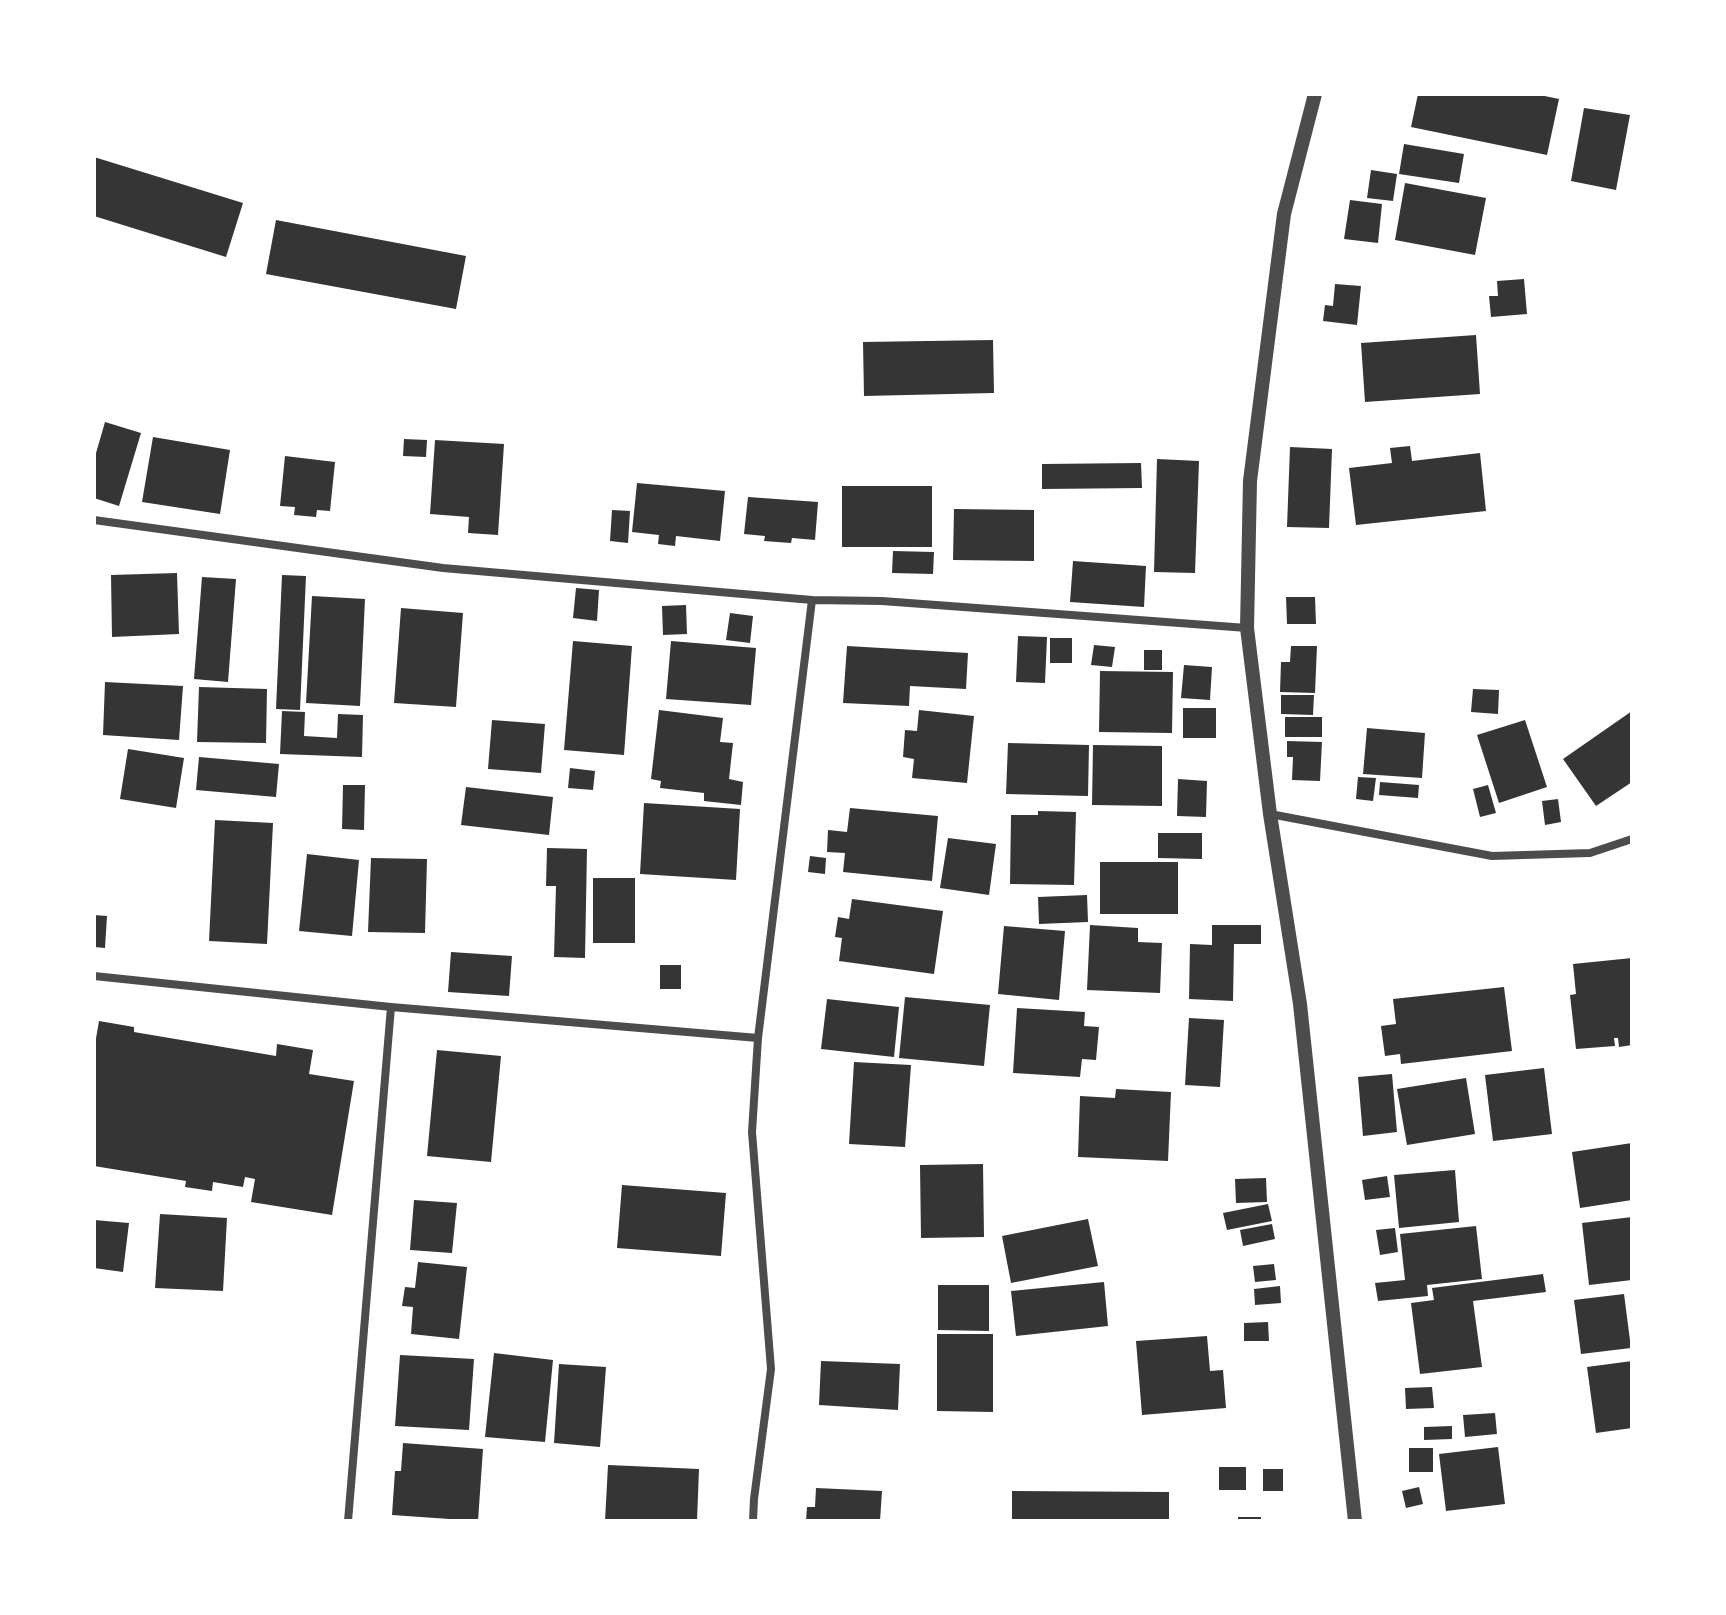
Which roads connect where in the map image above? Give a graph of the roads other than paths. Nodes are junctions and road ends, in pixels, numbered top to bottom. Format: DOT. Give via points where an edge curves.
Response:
graph roads {
  1 [pos="1315,94"];
  2 [pos="94,520"];
  3 [pos="812,600"];
  4 [pos="1247,628"];
  5 [pos="1270,814"];
  6 [pos="1632,839"];
  7 [pos="94,976"];
  8 [pos="391,1007"];
  9 [pos="758,1038"];
  10 [pos="348,1520"];
  11 [pos="753,1521"];
  12 [pos="1355,1521"];
  1 -- 4 [label="street" via="1284,214 1250,481"];
  2 -- 3 [label="street" via="443,568"];
  3 -- 4 [label="street"];
  3 -- 9 [label="street"];
  4 -- 5 [label="street"];
  5 -- 6 [label="street" via="1492,856 1590,853"];
  5 -- 12 [label="street" via="1300,1004"];
  7 -- 8 [label="street"];
  8 -- 9 [label="street"];
  8 -- 10 [label="street"];
  9 -- 11 [label="street" via="752,1132 771,1369"];
}
